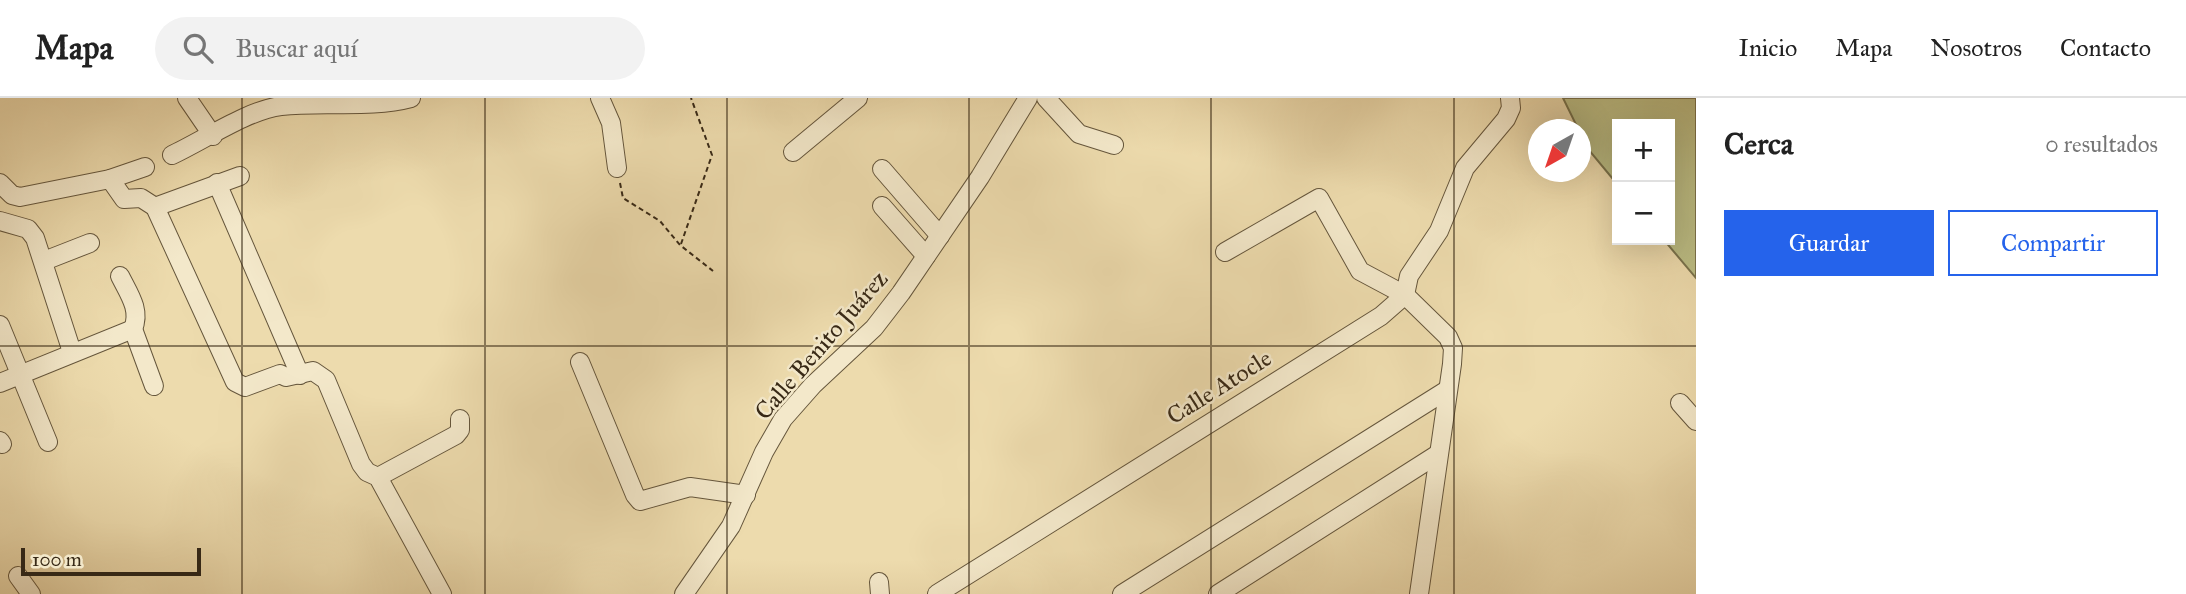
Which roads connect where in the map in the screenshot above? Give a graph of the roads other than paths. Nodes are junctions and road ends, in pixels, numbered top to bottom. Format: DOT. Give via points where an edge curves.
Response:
graph roads {
  1 [pos="187,98"];
  2 [pos="411,98"];
  3 [pos="600,98"];
  4 [pos="858,98"];
  5 [pos="1028,98"];
  6 [pos="1046,98"];
  7 [pos="1510,98"];
  8 [pos="213,136"];
  9 [pos="1114,145"];
  10 [pos="793,152"];
  11 [pos="172,155"];
  12 [pos="145,167"];
  13 [pos="617,168"];
  14 [pos="882,169"];
  15 [pos="240,176"];
  16 [pos="110,179"];
  17 [pos="0,183"];
  18 [pos="217,183"];
  19 [pos="155,206"];
  20 [pos="882,206"];
  21 [pos="0,221"];
  22 [pos="940,236"];
  23 [pos="90,242"];
  24 [pos="1225,252"];
  25 [pos="926,256"];
  26 [pos="44,261"];
  27 [pos="120,276"];
  28 [pos="1405,295"];
  29 [pos="0,325"];
  30 [pos="134,329"];
  31 [pos="72,352"];
  32 [pos="580,362"];
  33 [pos="18,374"];
  34 [pos="300,375"];
  35 [pos="0,383"];
  36 [pos="154,386"];
  37 [pos="1447,390"];
  38 [pos="1681,403"];
  39 [pos="460,419"];
  40 [pos="1696,421"];
  41 [pos="48,442"];
  42 [pos="1438,454"];
  43 [pos="378,477"];
  44 [pos="746,495"];
  45 [pos="18,576"];
  46 [pos="31,594"];
  47 [pos="442,594"];
  48 [pos="684,594"];
  49 [pos="937,594"];
  50 [pos="1122,594"];
  51 [pos="1217,594"];
  52 [pos="1419,594"];
  1 -- 8 [label="street"];
  2 -- 8 [label="street" via="391,103 280,106 260,111"];
  3 -- 13 [label="street" via="613,130"];
  4 -- 10 [label="street"];
  5 -- 22 [label="street, Calle Benito Juárez"];
  6 -- 9 [label="street" via="1079,134"];
  7 -- 28 [label="street, Calle Atocle" via="1506,119 1465,168 1439,232 1409,275"];
  8 -- 11 [label="street"];
  12 -- 16 [label="street"];
  14 -- 22 [label="street"];
  15 -- 18 [label="street"];
  16 -- 17 [label="street" via="20,197"];
  16 -- 19 [label="street" via="124,199 141,198"];
  18 -- 19 [label="street"];
  18 -- 34 [label="street"];
  19 -- 34 [label="street" via="235,382 244,387 280,374"];
  20 -- 25 [label="street"];
  21 -- 26 [label="street" via="28,229"];
  22 -- 25 [label="street, Calle Benito Juárez"];
  23 -- 26 [label="street"];
  24 -- 28 [label="street" via="1319,198 1360,271"];
  25 -- 44 [label="street, Calle Benito Juárez" via="874,328 783,419"];
  26 -- 31 [label="street"];
  27 -- 30 [label="street" via="138,318"];
  28 -- 37 [label="street" via="1448,337 1453,348"];
  28 -- 49 [label="street, Calle Atocle" via="1381,316"];
  29 -- 33 [label="street"];
  30 -- 31 [label="street"];
  30 -- 36 [label="street"];
  31 -- 33 [label="street"];
  32 -- 44 [label="street" via="640,501 690,487"];
  33 -- 35 [label="street"];
  33 -- 41 [label="street"];
  34 -- 43 [label="street" via="313,372 326,380 361,464"];
  37 -- 42 [label="street"];
  37 -- 50 [label="street"];
  38 -- 40 [label="street"];
  39 -- 43 [label="street" via="456,435"];
  42 -- 51 [label="street"];
  42 -- 52 [label="street"];
  43 -- 47 [label="street"];
  44 -- 48 [label="street, Calle Benito Juárez" via="726,535"];
  45 -- 46 [label="street"];
}
